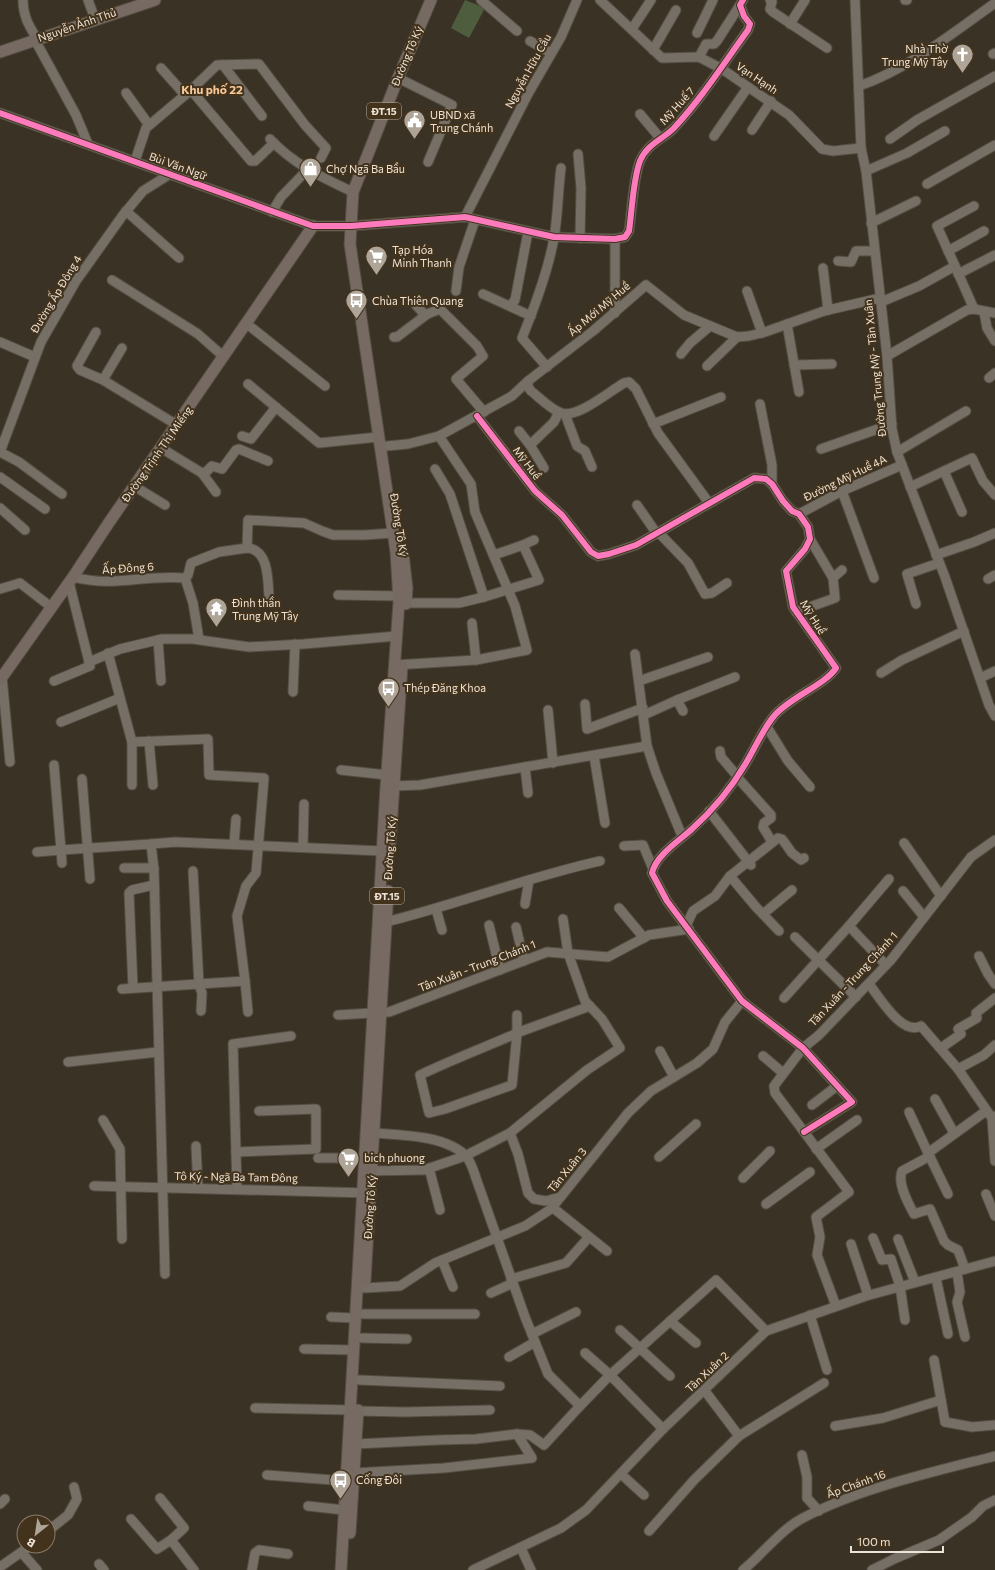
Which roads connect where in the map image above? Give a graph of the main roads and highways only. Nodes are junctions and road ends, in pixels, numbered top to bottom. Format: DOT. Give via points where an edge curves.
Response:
graph roads {
  1 [pos="155,0"];
  2 [pos="431,0"];
  3 [pos="139,3"];
  4 [pos="0,52"];
  5 [pos="313,226"];
  6 [pos="351,226"];
  7 [pos="403,599"];
  8 [pos="398,665"];
  9 [pos="1,679"];
  10 [pos="377,1012"];
  11 [pos="368,1171"];
  12 [pos="367,1193"];
  13 [pos="359,1316"];
  14 [pos="354,1410"];
  15 [pos="341,1570"];
  16 [pos="348,1570"];
  1 -- 3 [label="main road, Nguyễn Ảnh Thủ"];
  2 -- 6 [label="main road, Đường Tô Ký / ĐT.15" via="353,192"];
  3 -- 4 [label="main road, Nguyễn Ảnh Thủ"];
  5 -- 9 [label="main road, Đường Trịnh Thị Miếng"];
  6 -- 7 [label="main road, Đường Tô Ký / ĐT.15" via="350,244"];
  6 -- 7 [label="main road, Đường Tô Ký / ĐT.15" via="357,243 406,569"];
  7 -- 8 [label="main road, Đường Tô Ký / ĐT.15"];
  8 -- 10 [label="main road, Đường Tô Ký / ĐT.15" via="386,922"];
  8 -- 10 [label="main road, Đường Tô Ký / ĐT.15" via="382,851"];
  10 -- 11 [label="main road, Đường Tô Ký / ĐT.15" via="374,1134"];
  10 -- 11 [label="main road, Đường Tô Ký / ĐT.15" via="365,1158"];
  11 -- 12 [label="main road, Đường Tô Ký / ĐT.15"];
  12 -- 13 [label="main road, Đường Tô Ký / ĐT.15"];
  12 -- 13 [label="main road, Đường Tô Ký / ĐT.15" via="364,1288"];
  13 -- 14 [label="main road, Đường Tô Ký / ĐT.15" via="354,1350"];
  13 -- 14 [label="main road, Đường Tô Ký / ĐT.15" via="362,1338 360,1380"];
  14 -- 15 [label="main road, Đường Tô Ký / ĐT.15" via="346,1481"];
  14 -- 16 [label="main road, Đường Tô Ký / ĐT.15" via="356,1444"];
}
